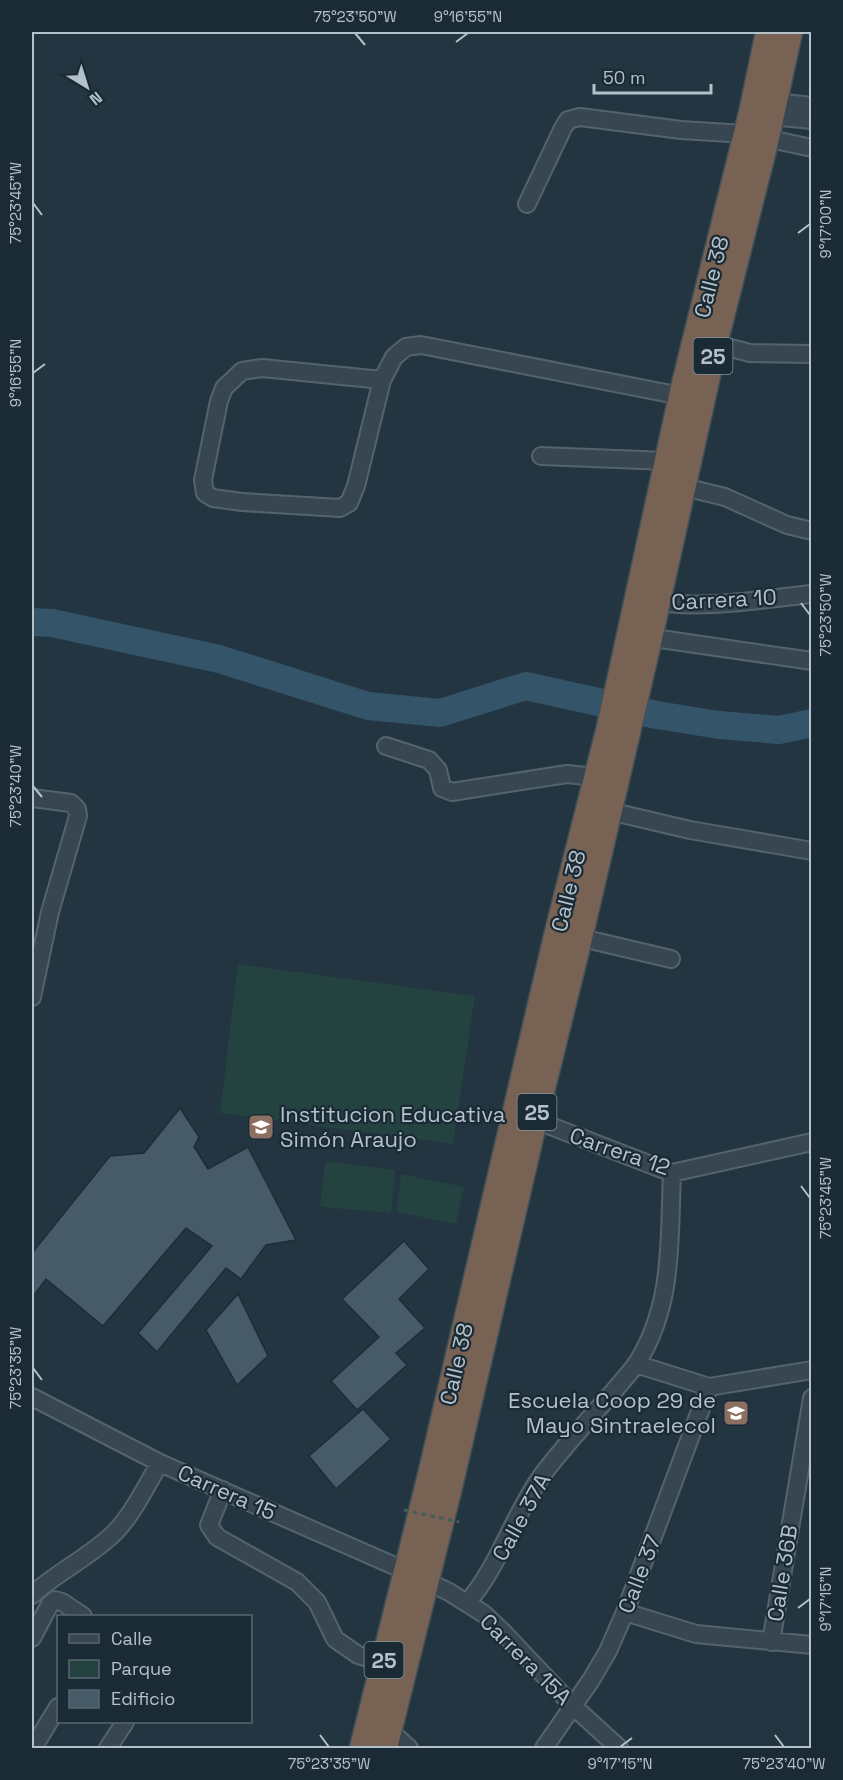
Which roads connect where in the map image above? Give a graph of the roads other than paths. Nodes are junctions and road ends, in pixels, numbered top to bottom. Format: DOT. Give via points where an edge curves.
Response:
graph roads {
  1 [pos="768,32"];
  2 [pos="790,32"];
  3 [pos="812,106"];
  4 [pos="761,117"];
  5 [pos="812,120"];
  6 [pos="812,148"];
  7 [pos="526,204"];
  8 [pos="715,344"];
  9 [pos="812,354"];
  10 [pos="382,380"];
  11 [pos="681,396"];
  12 [pos="541,456"];
  13 [pos="667,461"];
  14 [pos="684,487"];
  15 [pos="812,531"];
  16 [pos="812,594"];
  17 [pos="647,599"];
  18 [pos="639,636"];
  19 [pos="812,661"];
  20 [pos="618,730"];
  21 [pos="386,746"];
  22 [pos="596,777"];
  23 [pos="32,798"];
  24 [pos="609,812"];
  25 [pos="812,851"];
  26 [pos="568,935"];
  27 [pos="36,943"];
  28 [pos="671,959"];
  29 [pos="32,997"];
  30 [pos="535,1120"];
  31 [pos="812,1142"];
  32 [pos="672,1173"];
  33 [pos="636,1364"];
  34 [pos="812,1370"];
  35 [pos="709,1387"];
  36 [pos="32,1397"];
  37 [pos="812,1398"];
  38 [pos="160,1462"];
  39 [pos="223,1490"];
  40 [pos="416,1575"];
  41 [pos="32,1595"];
  42 [pos="467,1603"];
  43 [pos="626,1612"];
  44 [pos="80,1615"];
  45 [pos="32,1638"];
  46 [pos="771,1642"];
  47 [pos="812,1645"];
  48 [pos="384,1662"];
  49 [pos="573,1706"];
  50 [pos="57,1709"];
  51 [pos="124,1723"];
  52 [pos="387,1740"];
  53 [pos="33,1749"];
  54 [pos="108,1749"];
  55 [pos="362,1749"];
  56 [pos="409,1749"];
  57 [pos="544,1749"];
  58 [pos="619,1749"];
  1 -- 4 [label="highway, Calle 38 / 25"];
  2 -- 4 [label="highway, Calle 38 / 25"];
  3 -- 4 [label="street"];
  4 -- 5 [label="street"];
  4 -- 6 [label="street"];
  4 -- 7 [label="street" via="681,130 580,117 568,120"];
  4 -- 8 [label="highway, Calle 38 / 25"];
  4 -- 11 [label="highway, Calle 38 / 25"];
  8 -- 9 [label="street" via="750,353"];
  8 -- 14 [label="highway, Calle 38 / 25"];
  10 -- 10 [label="street" via="262,368 242,371 224,388 219,401 203,480 205,493 242,502 340,508 349,503"];
  10 -- 11 [label="street" via="394,357 406,347 421,345"];
  11 -- 13 [label="highway, Calle 38 / 25"];
  12 -- 13 [label="street"];
  13 -- 17 [label="highway, Calle 38 / 25"];
  14 -- 15 [label="street" via="724,497 787,525"];
  14 -- 17 [label="highway, Calle 38 / 25"];
  16 -- 17 [label="street, Carrera 10" via="696,604"];
  17 -- 18 [label="highway, Calle 38 / 25"];
  18 -- 19 [label="street"];
  18 -- 20 [label="highway, Calle 38 / 25"];
  20 -- 22 [label="highway, Calle 38 / 25"];
  20 -- 24 [label="highway, Calle 38 / 25"];
  21 -- 22 [label="street" via="429,760 438,770 442,788 452,792 567,774"];
  22 -- 26 [label="highway, Calle 38 / 25"];
  23 -- 27 [label="street" via="72,803 78,816"];
  24 -- 25 [label="street"];
  24 -- 26 [label="highway, Calle 38 / 25"];
  26 -- 28 [label="street"];
  26 -- 30 [label="highway, Calle 38 / 25"];
  26 -- 40 [label="highway, Calle 38 / 25"];
  27 -- 29 [label="street"];
  30 -- 32 [label="street, Carrera 12"];
  30 -- 40 [label="highway, Calle 38 / 25" via="449,1491"];
  31 -- 32 [label="street, Carrera 12"];
  32 -- 33 [label="street, Calle 37A" via="667,1282 660,1314"];
  33 -- 35 [label="street"];
  33 -- 42 [label="street, Calle 37A" via="544,1474 513,1524 494,1567"];
  34 -- 35 [label="street"];
  35 -- 43 [label="street, Calle 37"];
  36 -- 38 [label="street, Carrera 15"];
  37 -- 46 [label="street, Calle 36B"];
  38 -- 39 [label="street, Carrera 15"];
  38 -- 41 [label="street" via="112,1535"];
  39 -- 40 [label="street, Carrera 15"];
  39 -- 48 [label="street" via="209,1525 217,1538 297,1582 317,1602 335,1639 358,1655"];
  40 -- 42 [label="street, Carrera 15A"];
  40 -- 48 [label="highway, Calle 38 / 25"];
  40 -- 52 [label="highway, Calle 38 / 25"];
  42 -- 49 [label="street, Carrera 15A" via="503,1632"];
  43 -- 46 [label="street" via="696,1634"];
  43 -- 49 [label="street, Calle 37" via="608,1651"];
  44 -- 45 [label="street" via="55,1600"];
  46 -- 47 [label="street"];
  48 -- 55 [label="highway, Calle 38 / 25"];
  49 -- 57 [label="street, Calle 37"];
  49 -- 58 [label="street, Carrera 15A"];
  50 -- 53 [label="street"];
  51 -- 54 [label="street"];
  52 -- 56 [label="street"];
}
